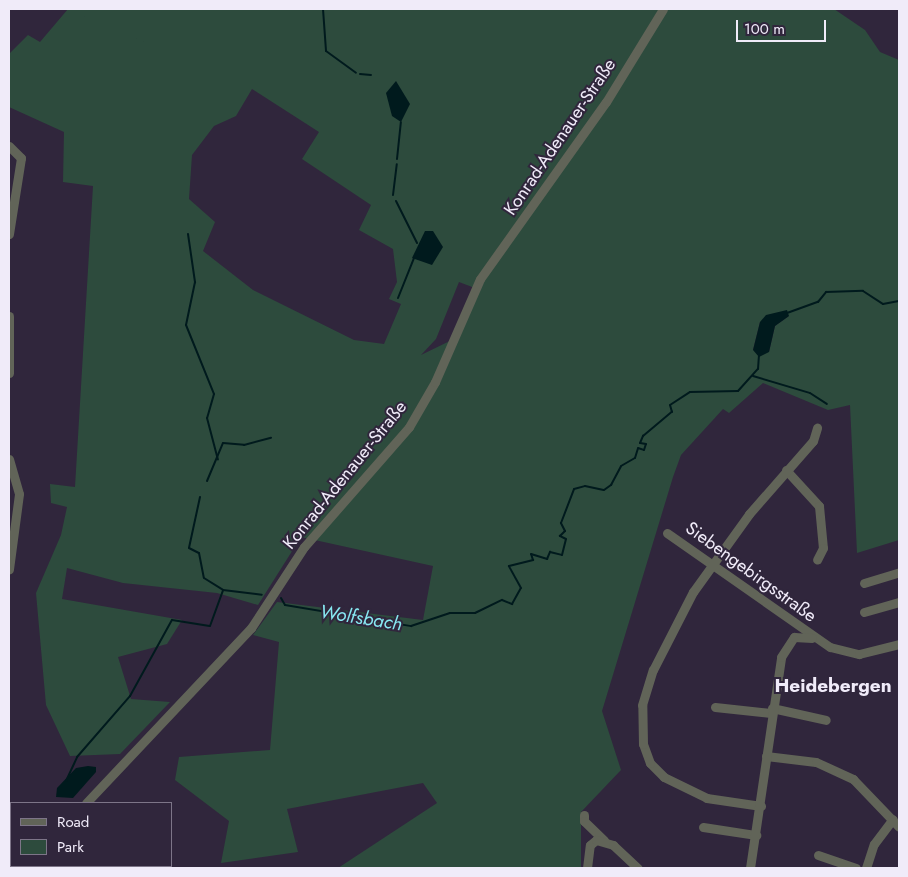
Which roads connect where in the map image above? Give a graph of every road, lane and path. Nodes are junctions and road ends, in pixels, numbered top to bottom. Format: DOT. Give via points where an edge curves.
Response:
graph roads {
  1 [pos="663,9"];
  2 [pos="9,146"];
  3 [pos="9,234"];
  4 [pos="9,316"];
  5 [pos="9,373"];
  6 [pos="817,428"];
  7 [pos="9,459"];
  8 [pos="786,470"];
  9 [pos="667,533"];
  10 [pos="817,560"];
  11 [pos="714,561"];
  12 [pos="9,569"];
  13 [pos="899,572"];
  14 [pos="864,582"];
  15 [pos="899,602"];
  16 [pos="864,612"];
  17 [pos="814,639"];
  18 [pos="899,644"];
  19 [pos="715,707"];
  20 [pos="772,711"];
  21 [pos="826,720"];
  22 [pos="766,756"];
  23 [pos="87,802"];
  24 [pos="761,806"];
  25 [pos="584,815"];
  26 [pos="896,823"];
  27 [pos="703,827"];
  28 [pos="756,834"];
  29 [pos="604,840"];
  30 [pos="818,855"];
  31 [pos="587,868"];
  32 [pos="638,868"];
  33 [pos="750,868"];
  34 [pos="856,868"];
  35 [pos="866,868"];
  1 -- 23 [label="street, Konrad-Adenauer-Straße" via="606,102 480,279 432,389 408,427 304,547 251,628"];
  2 -- 3 [label="street" via="21,158"];
  4 -- 5 [label="street"];
  6 -- 8 [label="street" via="813,441"];
  7 -- 12 [label="street" via="19,494"];
  8 -- 10 [label="street" via="819,506 823,548"];
  8 -- 11 [label="street"];
  9 -- 11 [label="street, Siebengebirgsstraße"];
  11 -- 17 [label="street, Siebengebirgsstraße"];
  11 -- 24 [label="street" via="674,626 653,670 642,705 643,744 650,762 683,790"];
  13 -- 14 [label="street"];
  15 -- 16 [label="street"];
  17 -- 18 [label="street, Siebengebirgsstraße" via="849,653"];
  17 -- 20 [label="street, Siebengebirgsstraße" via="804,635 787,644"];
  19 -- 20 [label="street"];
  20 -- 21 [label="street"];
  20 -- 22 [label="street, Siebengebirgsstraße"];
  22 -- 24 [label="street, Siebengebirgsstraße"];
  22 -- 26 [label="street" via="834,769 862,785"];
  24 -- 28 [label="street, Siebengebirgsstraße"];
  25 -- 29 [label="street" via="584,821"];
  26 -- 35 [label="street" via="874,844"];
  27 -- 28 [label="street"];
  28 -- 33 [label="street, Siebengebirgsstraße"];
  29 -- 31 [label="street" via="590,845"];
  29 -- 32 [label="street"];
  30 -- 34 [label="street"];
}
